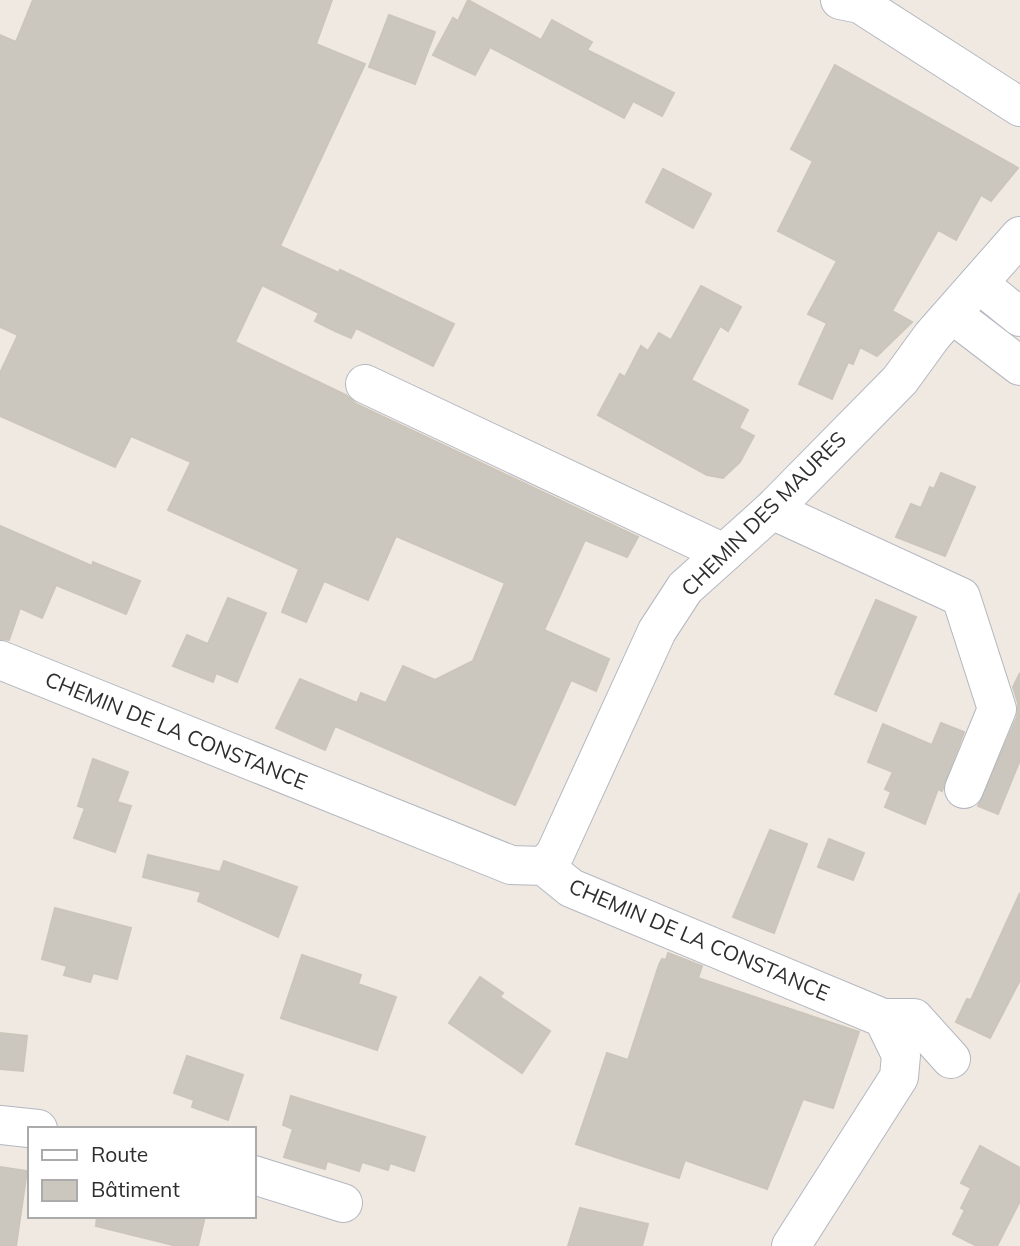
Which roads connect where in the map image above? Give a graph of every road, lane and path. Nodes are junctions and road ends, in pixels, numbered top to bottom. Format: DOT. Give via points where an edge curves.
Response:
graph roads {
  1 [pos="840,0"];
  2 [pos="1015,92"];
  3 [pos="1020,236"];
  4 [pos="979,284"];
  5 [pos="952,314"];
  6 [pos="1020,317"];
  7 [pos="1020,366"];
  8 [pos="366,384"];
  9 [pos="772,510"];
  10 [pos="724,553"];
  11 [pos="0,660"];
  12 [pos="964,789"];
  13 [pos="544,866"];
  14 [pos="883,1018"];
  15 [pos="951,1059"];
  16 [pos="0,1125"];
  17 [pos="28,1128"];
  18 [pos="256,1176"];
  19 [pos="343,1203"];
  20 [pos="791,1246"];
  1 -- 2 [label="street" via="860,4"];
  3 -- 4 [label="street, CHEMIN DES MAURES"];
  4 -- 5 [label="street, CHEMIN DES MAURES"];
  4 -- 6 [label="street"];
  5 -- 7 [label="street"];
  5 -- 9 [label="street, CHEMIN DES MAURES" via="900,380"];
  8 -- 10 [label="street"];
  9 -- 10 [label="street, CHEMIN DES MAURES"];
  9 -- 12 [label="street" via="961,597 997,709"];
  10 -- 13 [label="street, CHEMIN DES MAURES" via="685,588 657,631 555,854"];
  11 -- 13 [label="street, CHEMIN DE LA CONSTANCE" via="511,865"];
  13 -- 14 [label="street, CHEMIN DE LA CONSTANCE" via="571,888"];
  14 -- 15 [label="street, CHEMIN DE LA CONSTANCE" via="914,1018"];
  14 -- 20 [label="street" via="901,1055 899,1077"];
  16 -- 17 [label="street"];
  18 -- 19 [label="street"];
}
